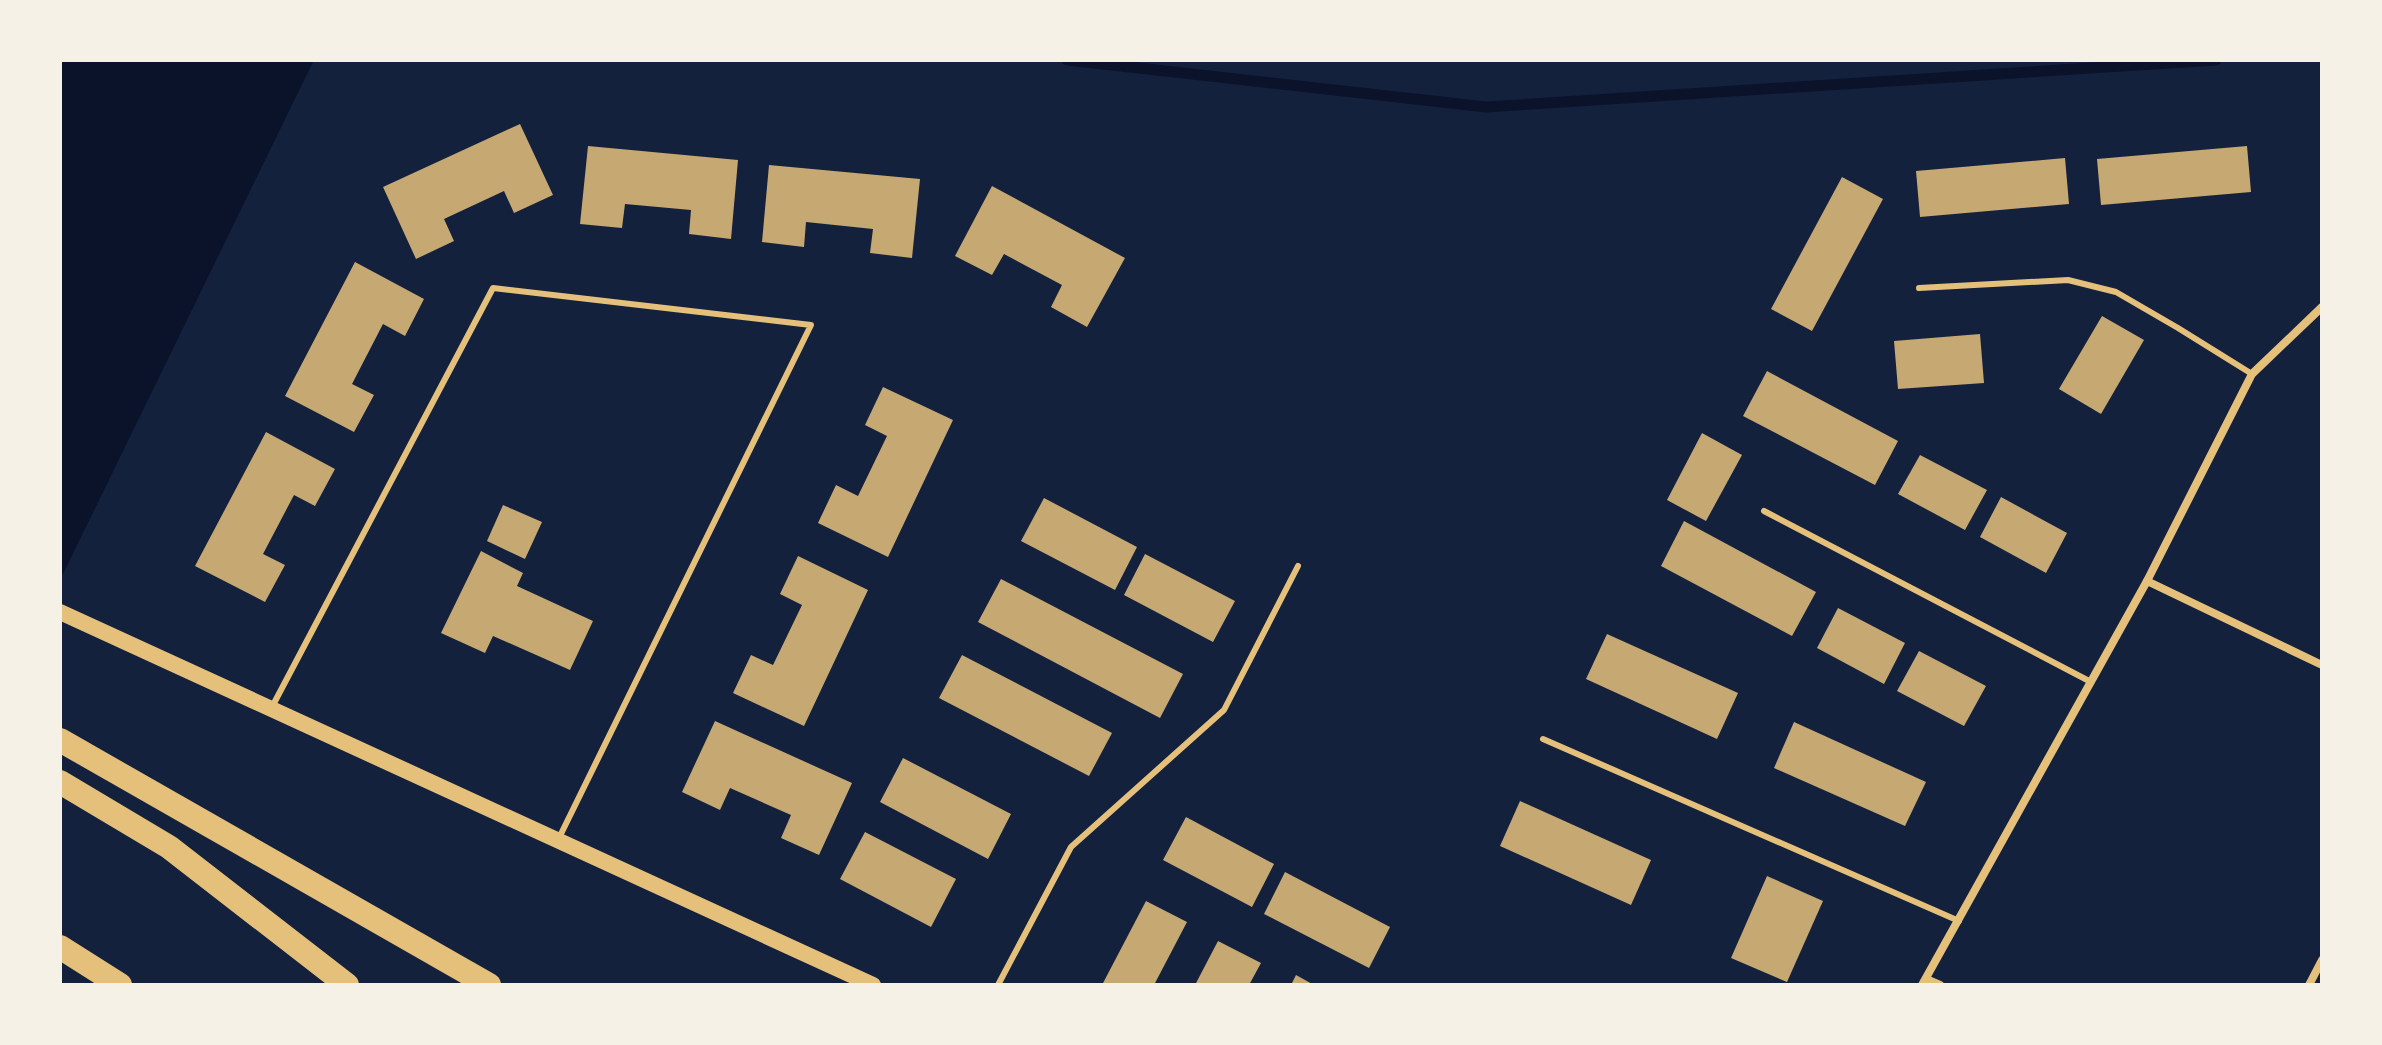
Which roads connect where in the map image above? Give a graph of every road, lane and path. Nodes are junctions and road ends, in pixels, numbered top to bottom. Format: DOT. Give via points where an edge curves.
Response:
graph roads {
  1 [pos="1919,288"];
  2 [pos="2322,307"];
  3 [pos="2252,374"];
  4 [pos="1764,511"];
  5 [pos="1298,566"];
  6 [pos="2147,581"];
  7 [pos="60,612"];
  8 [pos="2322,665"];
  9 [pos="2091,682"];
  10 [pos="270,709"];
  11 [pos="1543,739"];
  12 [pos="60,740"];
  13 [pos="60,782"];
  14 [pos="558,840"];
  15 [pos="1959,921"];
  16 [pos="60,947"];
  17 [pos="2322,960"];
  18 [pos="1924,982"];
  19 [pos="120,985"];
  20 [pos="347,985"];
  21 [pos="489,985"];
  22 [pos="873,985"];
  23 [pos="998,985"];
  24 [pos="1940,985"];
  25 [pos="2309,985"];
  1 -- 3 [label="lane" via="2068,280 2116,292"];
  2 -- 3 [label="street"];
  3 -- 6 [label="street"];
  4 -- 9 [label="lane"];
  5 -- 23 [label="lane" via="1224,710 1071,847"];
  6 -- 8 [label="street"];
  6 -- 9 [label="street"];
  7 -- 10 [label="main road"];
  9 -- 15 [label="street"];
  10 -- 14 [label="main road"];
  10 -- 14 [label="lane" via="493,288 811,325"];
  11 -- 15 [label="lane"];
  12 -- 21 [label="highway"];
  13 -- 20 [label="highway" via="169,847"];
  14 -- 22 [label="main road"];
  15 -- 18 [label="street"];
  16 -- 19 [label="highway"];
  17 -- 25 [label="street"];
  18 -- 24 [label="street"];
}
